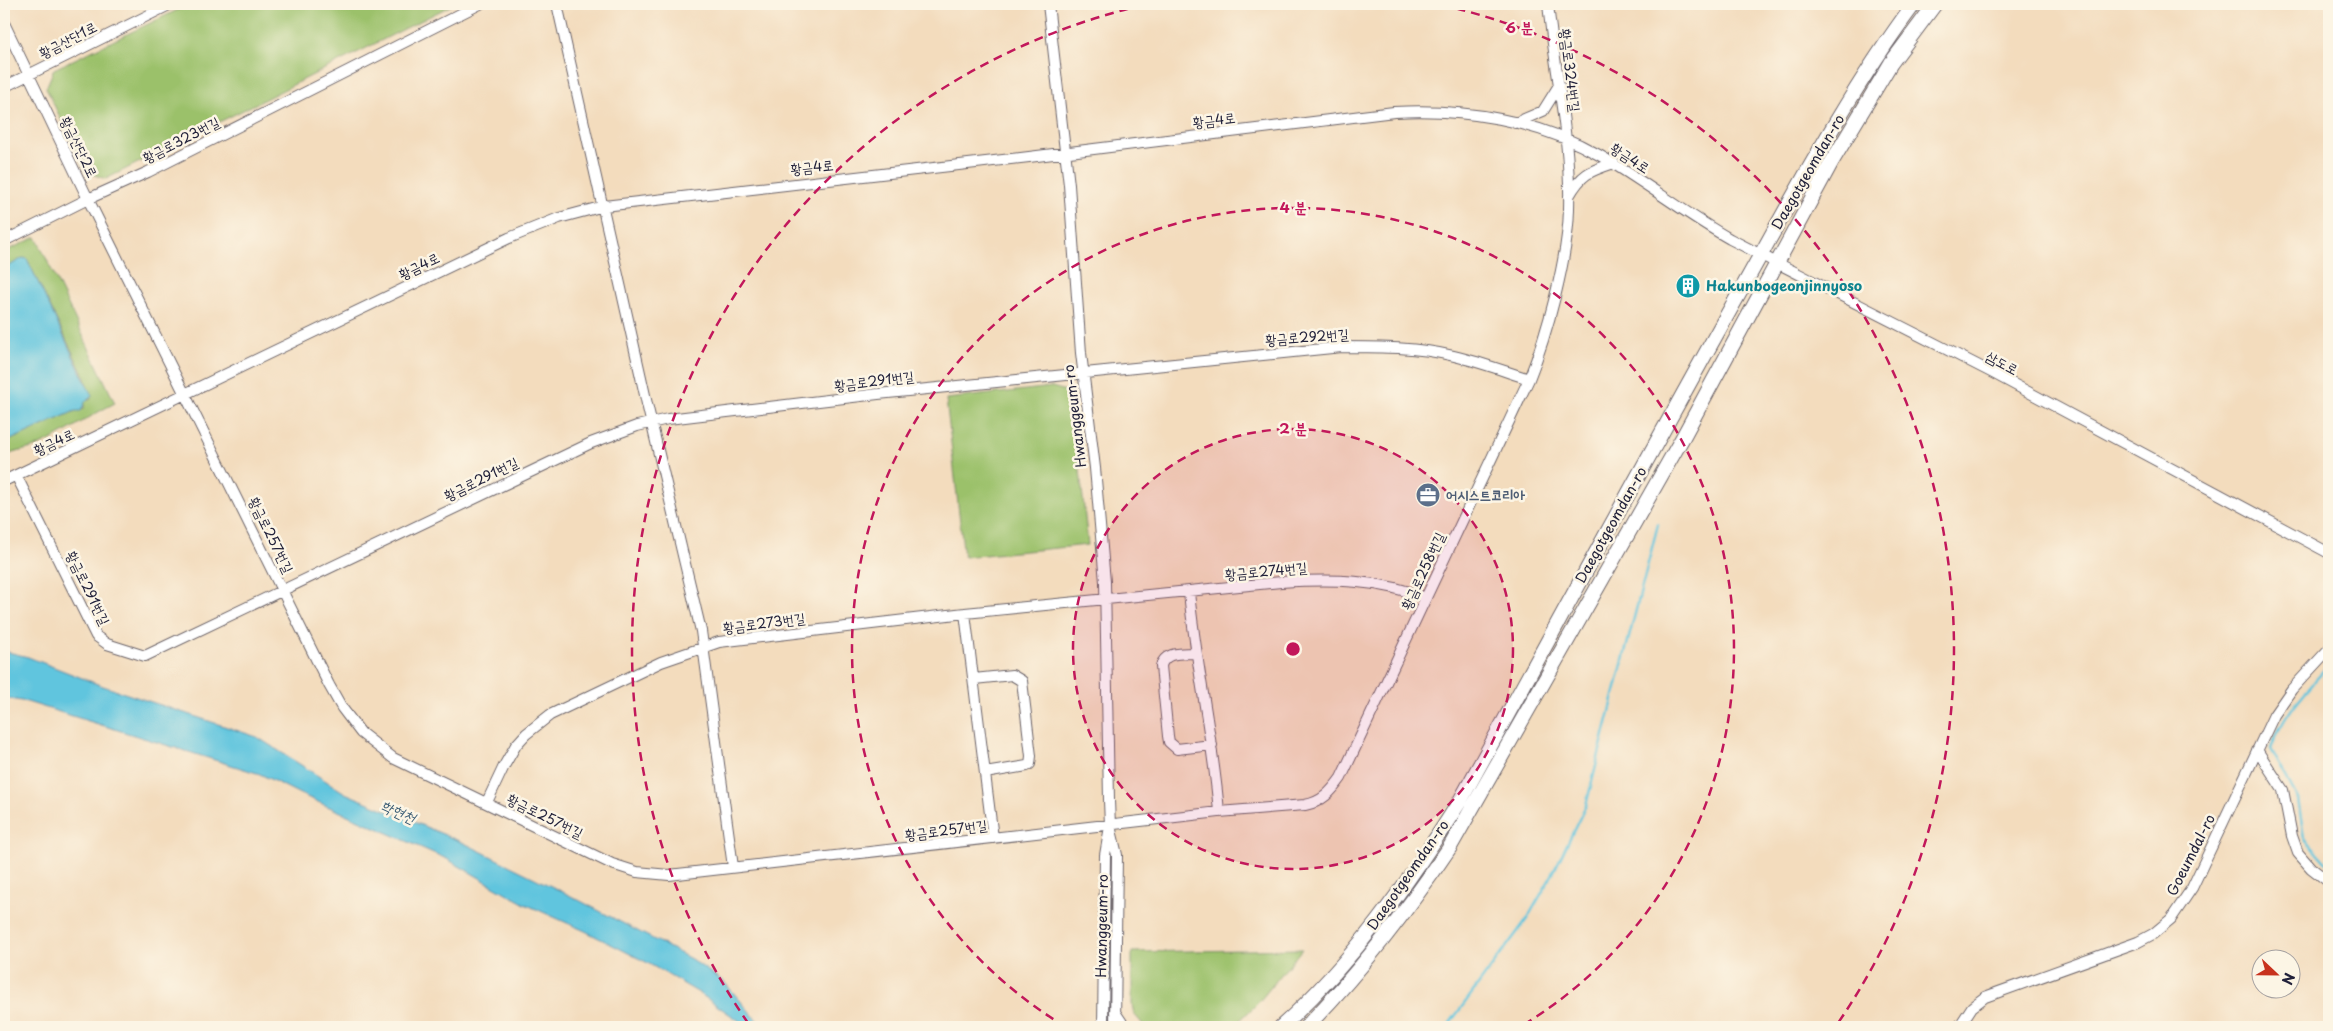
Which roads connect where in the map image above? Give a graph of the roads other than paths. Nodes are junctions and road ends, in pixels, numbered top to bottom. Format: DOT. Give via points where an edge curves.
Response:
graph roads {
  1 [pos="171,4"];
  2 [pos="480,4"];
  3 [pos="557,4"];
  4 [pos="1048,4"];
  5 [pos="1548,4"];
  6 [pos="1914,4"];
  7 [pos="1935,4"];
  8 [pos="4,22"];
  9 [pos="29,75"];
  10 [pos="4,87"];
  11 [pos="1558,87"];
  12 [pos="1515,123"];
  13 [pos="1564,139"];
  14 [pos="1065,151"];
  15 [pos="1614,163"];
  16 [pos="1569,196"];
  17 [pos="1662,196"];
  18 [pos="88,199"];
  19 [pos="604,206"];
  20 [pos="4,240"];
  21 [pos="1761,255"];
  22 [pos="1777,263"];
  23 [pos="1083,373"];
  24 [pos="1529,379"];
  25 [pos="186,394"];
  26 [pos="652,422"];
  27 [pos="16,475"];
  28 [pos="4,481"];
  29 [pos="2329,553"];
  30 [pos="283,591"];
  31 [pos="1189,592"];
  32 [pos="1426,598"];
  33 [pos="1106,599"];
  34 [pos="965,613"];
  35 [pos="704,646"];
  36 [pos="2329,649"];
  37 [pos="1195,653"];
  38 [pos="974,679"];
  39 [pos="1212,745"];
  40 [pos="2257,750"];
  41 [pos="985,773"];
  42 [pos="487,802"];
  43 [pos="1219,812"];
  44 [pos="1110,826"];
  45 [pos="993,838"];
  46 [pos="733,867"];
  47 [pos="2329,882"];
  48 [pos="1115,1012"];
  49 [pos="1102,1027"];
  50 [pos="1115,1027"];
  51 [pos="1125,1027"];
  52 [pos="1281,1027"];
  53 [pos="1306,1027"];
  54 [pos="1959,1027"];
  1 -- 9 [label="street, 황금산단1로"];
  2 -- 18 [label="street, 황금로323번길" via="148,172"];
  3 -- 19 [label="street"];
  4 -- 14 [label="street, Hwanggeum-ro"];
  5 -- 11 [label="street, 황금로324번길"];
  6 -- 21 [label="main road, Daegotgeomdan-ro" via="1864,74"];
  7 -- 22 [label="main road, Daegotgeomdan-ro" via="1891,63 1831,163"];
  8 -- 9 [label="street, 황금산단2로"];
  9 -- 10 [label="street, 황금산단1로"];
  9 -- 18 [label="street, 황금산단2로"];
  11 -- 12 [label="street" via="1543,111"];
  11 -- 13 [label="street, 황금로324번길"];
  12 -- 13 [label="street, 황금4로"];
  12 -- 14 [label="street, 황금4로" via="1459,112 1401,112"];
  13 -- 15 [label="street, 황금4로"];
  13 -- 16 [label="street, 황금로258번길"];
  14 -- 19 [label="street, 황금4로"];
  14 -- 23 [label="street, Hwanggeum-ro"];
  15 -- 16 [label="street" via="1586,173"];
  15 -- 17 [label="street, 황금4로"];
  16 -- 24 [label="street, 황금로258번길" via="1560,270"];
  17 -- 21 [label="street, 삼도로" via="1699,221"];
  18 -- 20 [label="street, 황금산단2로"];
  18 -- 25 [label="street"];
  19 -- 25 [label="street, 황금4로" via="559,218 509,238"];
  19 -- 26 [label="street"];
  21 -- 22 [label="street, 삼도로"];
  21 -- 52 [label="main road, Daegotgeomdan-ro" via="1460,801 1392,903 1317,991"];
  22 -- 29 [label="street, 삼도로" via="1991,372"];
  22 -- 53 [label="main road, Daegotgeomdan-ro" via="1683,437 1450,846 1412,904"];
  23 -- 24 [label="street, 황금로292번길" via="1310,349 1367,347 1453,356"];
  23 -- 26 [label="street, 황금로291번길"];
  23 -- 33 [label="street, Hwanggeum-ro"];
  24 -- 32 [label="street, 황금로258번길"];
  25 -- 27 [label="street, 황금4로"];
  25 -- 30 [label="street, 황금로257번길"];
  26 -- 30 [label="street, 황금로291번길" via="591,443"];
  26 -- 35 [label="street"];
  27 -- 28 [label="street, 황금4로"];
  27 -- 30 [label="street, 황금로291번길" via="93,632 107,644 140,656 151,655"];
  30 -- 42 [label="street, 황금로257번길" via="330,685 361,733 393,758"];
  31 -- 32 [label="street, 황금로274번길" via="1281,582 1331,581 1394,586"];
  31 -- 33 [label="street, 황금로274번길"];
  31 -- 37 [label="street"];
  32 -- 43 [label="street, 황금로258번길" via="1333,790 1315,803"];
  33 -- 34 [label="street, 황금로273번길"];
  33 -- 44 [label="street, Hwanggeum-ro"];
  34 -- 35 [label="street, 황금로273번길"];
  34 -- 38 [label="street"];
  35 -- 42 [label="street, 황금로273번길" via="624,678 538,723 509,755"];
  35 -- 46 [label="street"];
  36 -- 40 [label="street, Goeumdal-ro" via="2283,700"];
  37 -- 39 [label="street"];
  37 -- 39 [label="street" via="1167,655 1162,659 1168,736 1177,748"];
  38 -- 41 [label="street"];
  38 -- 41 [label="street" via="1012,675 1023,685 1031,760 1027,766"];
  39 -- 43 [label="street"];
  40 -- 47 [label="street" via="2283,790 2298,853"];
  40 -- 54 [label="street, Goeumdal-ro" via="2192,888 2162,928 2131,945 1985,997 1972,1007"];
  41 -- 45 [label="street"];
  42 -- 46 [label="street, 황금로257번길" via="604,860 637,872 669,874"];
  43 -- 44 [label="street, 황금로258번길"];
  44 -- 45 [label="street, 황금로257번길"];
  44 -- 48 [label="street, Hwanggeum-ro" via="1116,855"];
  44 -- 49 [label="street, Hwanggeum-ro" via="1105,855"];
  45 -- 46 [label="street, 황금로257번길"];
  48 -- 50 [label="street, Hwanggeum-ro"];
  48 -- 51 [label="street"];
}
